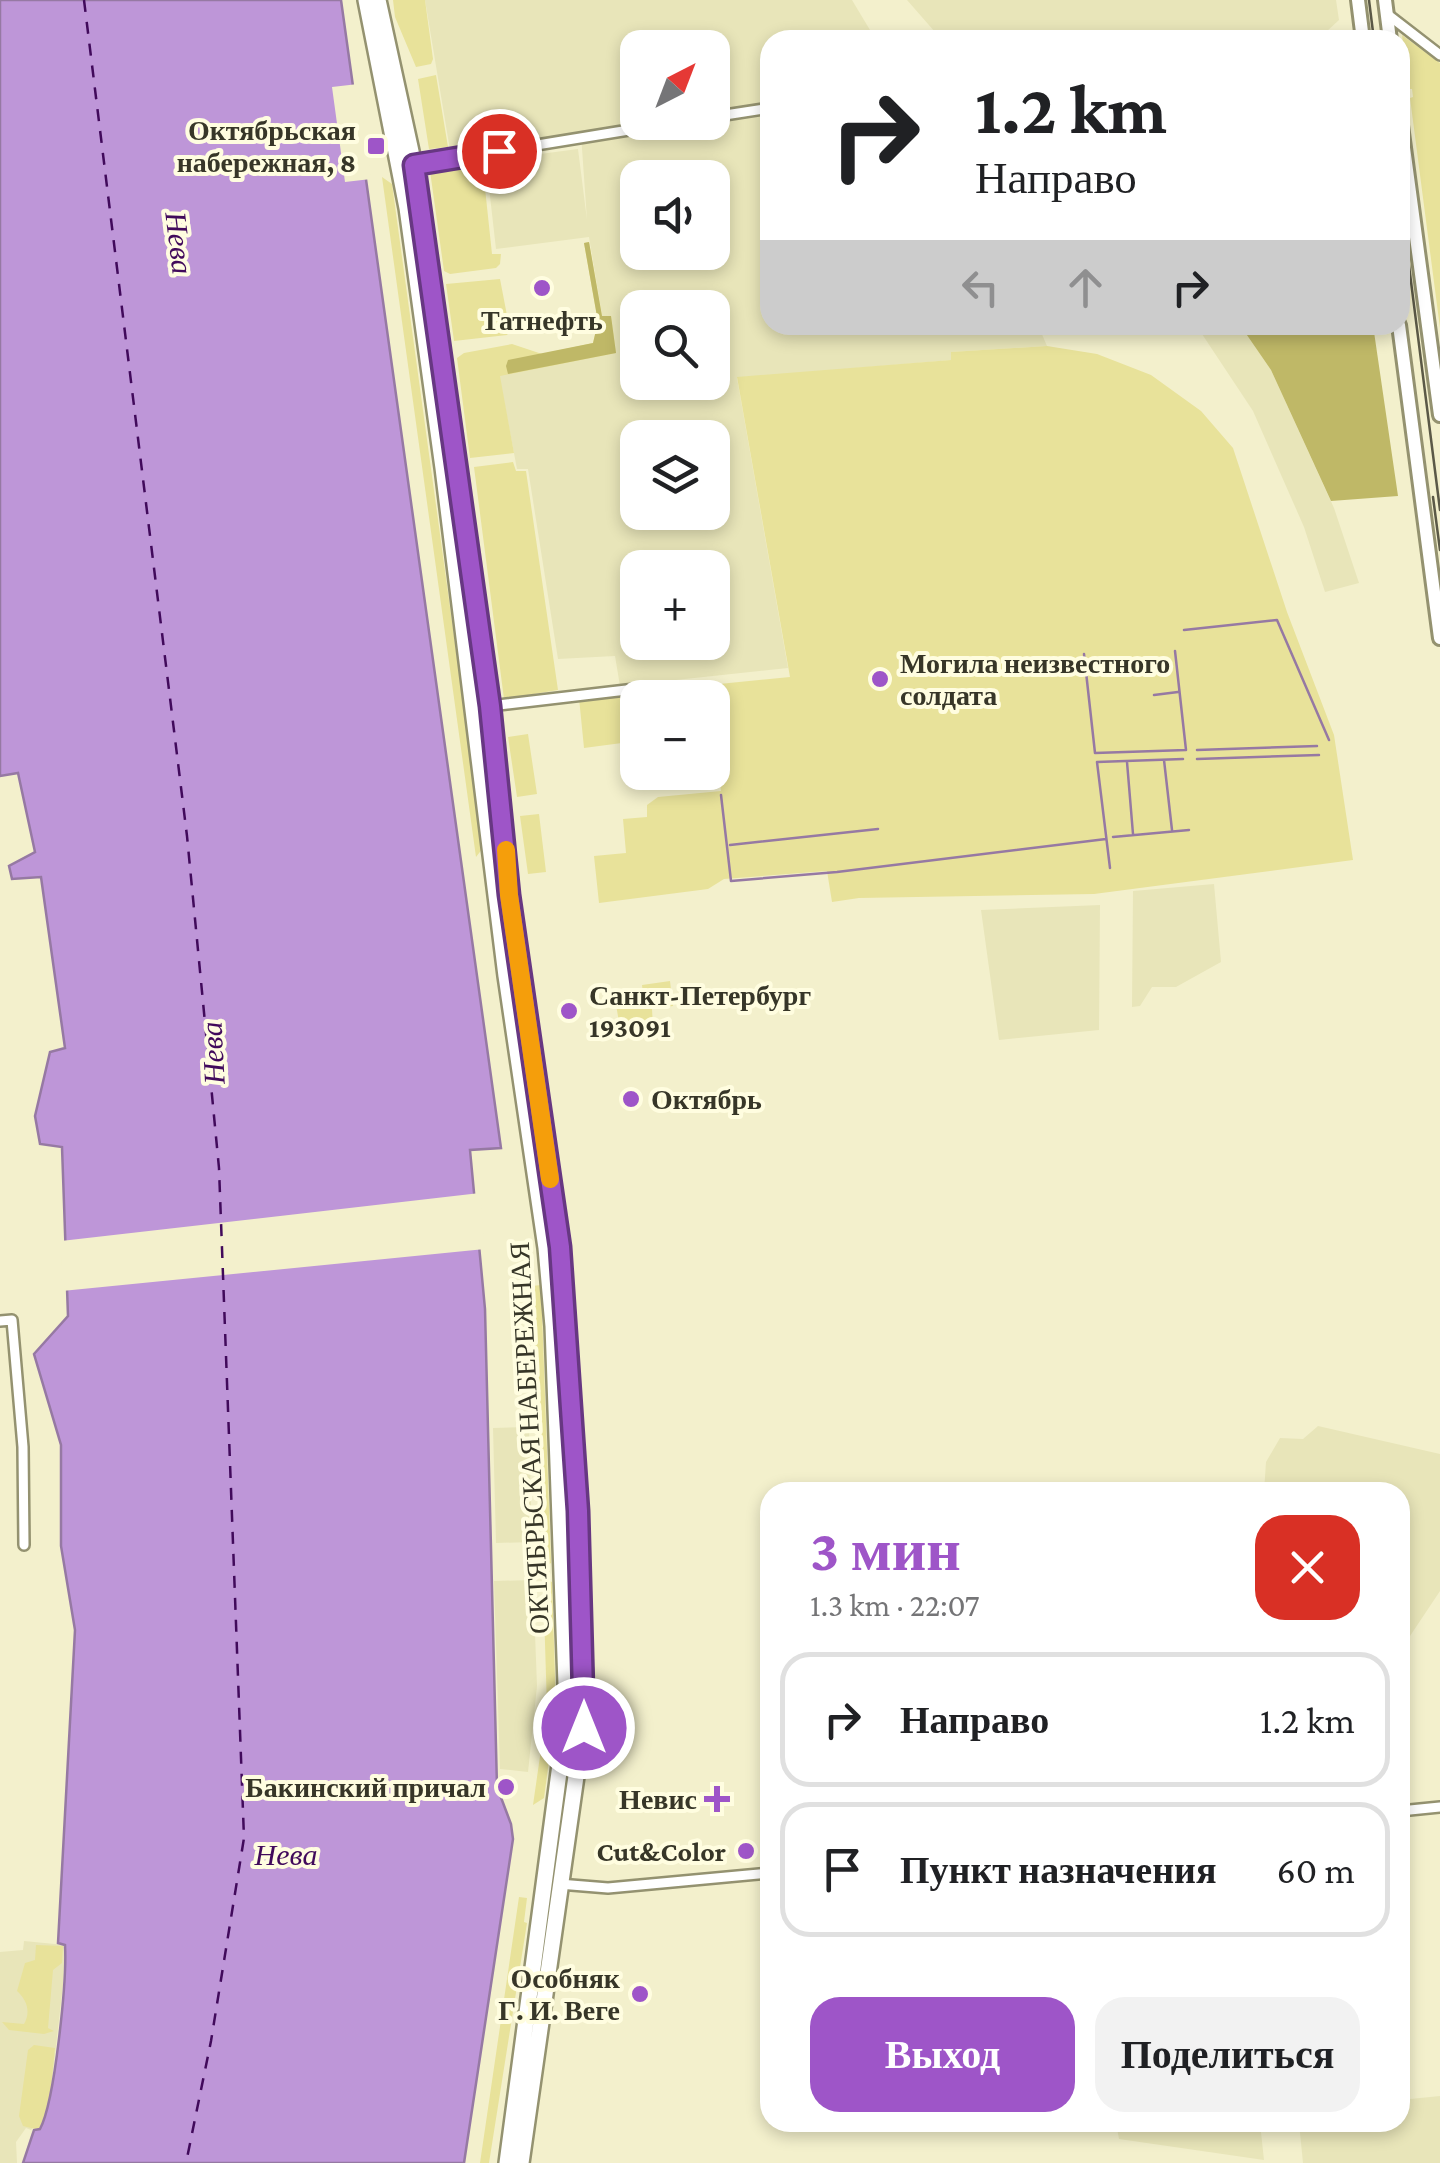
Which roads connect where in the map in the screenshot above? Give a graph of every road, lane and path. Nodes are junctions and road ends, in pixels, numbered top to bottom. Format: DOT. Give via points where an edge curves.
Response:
graph roads {
  1 [pos="366,0"];
  2 [pos="378,0"];
  3 [pos="1358,0"];
  4 [pos="1386,7"];
  5 [pos="1362,30"];
  6 [pos="1440,55"];
  7 [pos="760,110"];
  8 [pos="730,114"];
  9 [pos="620,131"];
  10 [pos="414,165"];
  11 [pos="1410,191"];
  12 [pos="1410,333"];
  13 [pos="1400,335"];
  14 [pos="1430,336"];
  15 [pos="1440,415"];
  16 [pos="1440,638"];
  17 [pos="620,691"];
  18 [pos="490,706"];
  19 [pos="0,1321"];
  20 [pos="24,1545"];
  21 [pos="1440,1807"];
  22 [pos="1410,1810"];
  23 [pos="760,1873"];
  24 [pos="559,1884"];
  25 [pos="507,2163"];
  26 [pos="520,2163"];
  1 -- 25 [label="main road, ОКТЯБРЬСКАЯ НАБЕРЕЖНАЯ" via="406,208 443,468 553,1326 567,1712"];
  2 -- 10 [label="main road, ОКТЯБРЬСКАЯ НАБЕРЕЖНАЯ"];
  3 -- 5 [label="main road"];
  4 -- 6 [label="street"];
  7 -- 8 [label="street"];
  9 -- 10 [label="street"];
  10 -- 18 [label="main road, ОКТЯБРЬСКАЯ НАБЕРЕЖНАЯ"];
  11 -- 14 [label="main road"];
  12 -- 14 [label="main road"];
  13 -- 16 [label="main road"];
  14 -- 15 [label="main road"];
  17 -- 18 [label="street"];
  18 -- 24 [label="main road, ОКТЯБРЬСКАЯ НАБЕРЕЖНАЯ" via="566,1308 586,1706"];
  19 -- 20 [label="street" via="12,1320"];
  21 -- 22 [label="street"];
  23 -- 24 [label="street" via="608,1888"];
  24 -- 26 [label="main road, ОКТЯБРЬСКАЯ НАБЕРЕЖНАЯ"];
}
